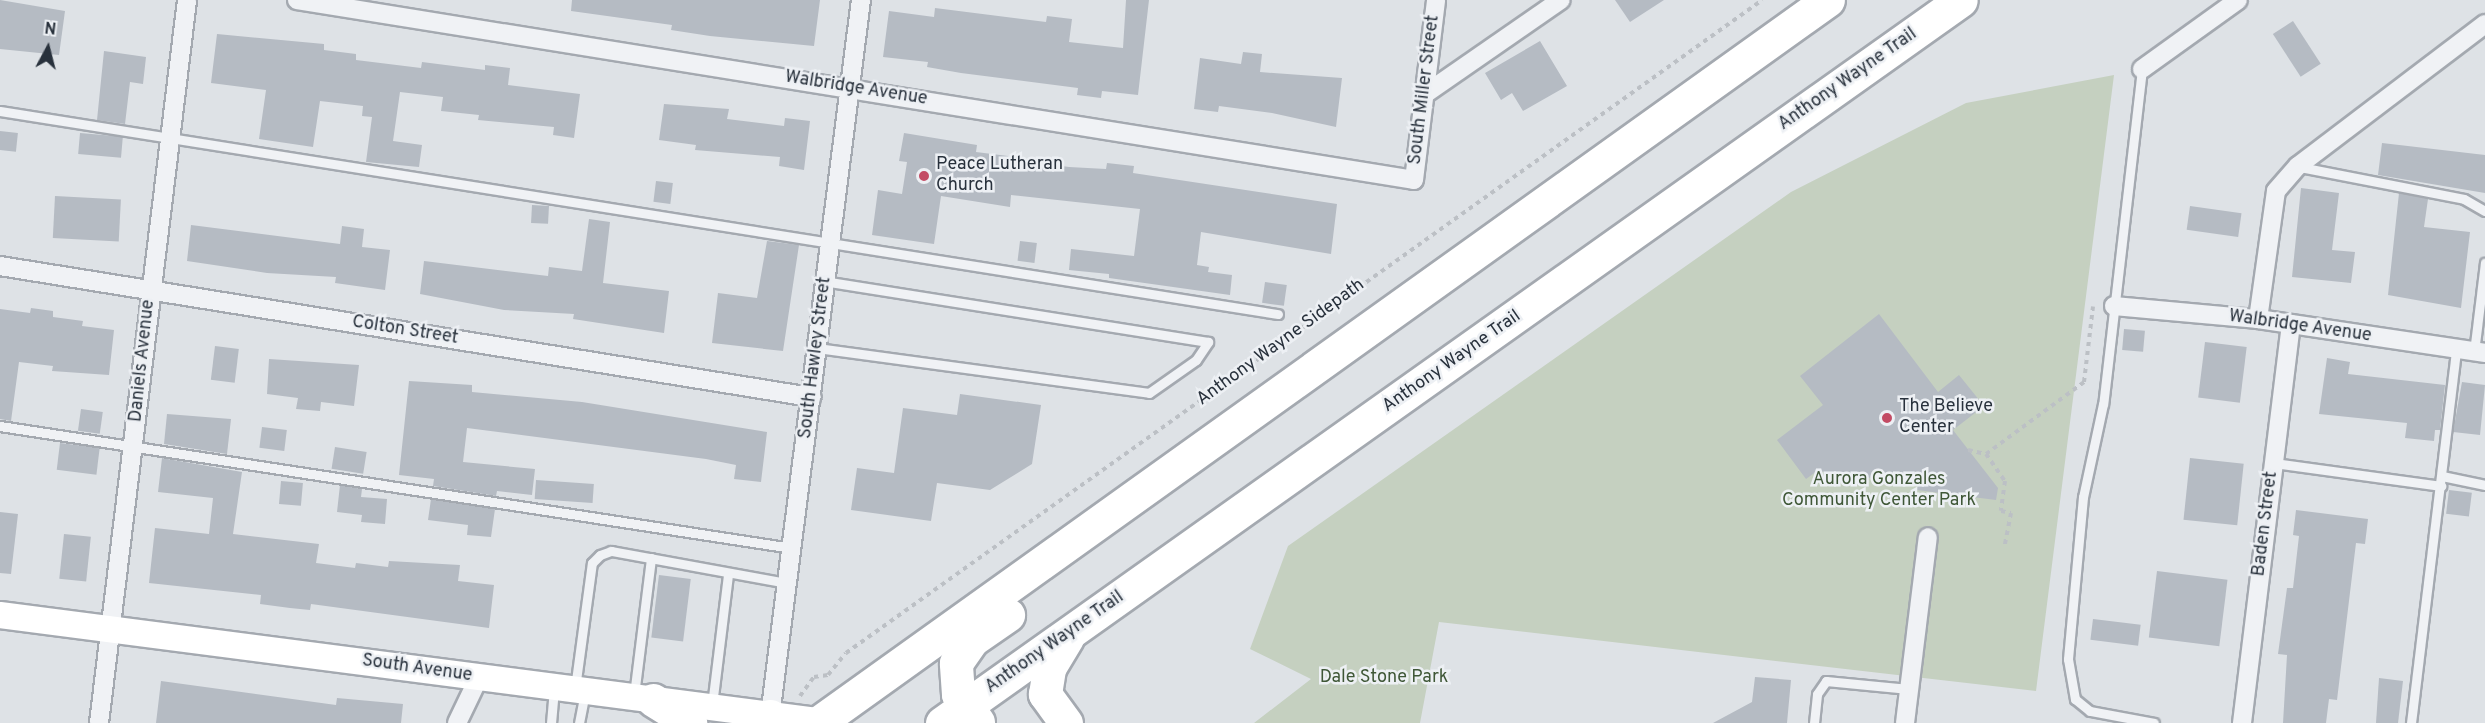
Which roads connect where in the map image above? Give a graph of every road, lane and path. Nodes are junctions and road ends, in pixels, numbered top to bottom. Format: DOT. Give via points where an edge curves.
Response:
graph roads {
  1 [pos="188,0"];
  2 [pos="297,0"];
  3 [pos="861,0"];
  4 [pos="1437,0"];
  5 [pos="1562,0"];
  6 [pos="1762,0"];
  7 [pos="1828,0"];
  8 [pos="1961,0"];
  9 [pos="2238,0"];
  10 [pos="2485,24"];
  11 [pos="2142,69"];
  12 [pos="850,88"];
  13 [pos="1425,94"];
  14 [pos="0,111"];
  15 [pos="169,138"];
  16 [pos="2298,166"];
  17 [pos="1414,180"];
  18 [pos="2485,211"];
  19 [pos="830,244"];
  20 [pos="2485,263"];
  21 [pos="0,266"];
  22 [pos="825,281"];
  23 [pos="150,290"];
  24 [pos="2114,306"];
  25 [pos="1278,314"];
  26 [pos="2258,319"];
  27 [pos="2291,324"];
  28 [pos="817,348"];
  29 [pos="2456,350"];
  30 [pos="2480,353"];
  31 [pos="811,398"];
  32 [pos="0,426"];
  33 [pos="134,447"];
  34 [pos="1968,450"];
  35 [pos="1986,454"];
  36 [pos="2274,463"];
  37 [pos="2441,481"];
  38 [pos="2485,485"];
  39 [pos="1124,504"];
  40 [pos="1928,537"];
  41 [pos="2005,545"];
  42 [pos="792,548"];
  43 [pos="651,558"];
  44 [pos="728,574"];
  45 [pos="787,583"];
  46 [pos="0,615"];
  47 [pos="111,629"];
  48 [pos="1070,633"];
  49 [pos="479,677"];
  50 [pos="806,688"];
  51 [pos="1909,689"];
  52 [pos="572,690"];
  53 [pos="643,699"];
  54 [pos="701,716"];
  55 [pos="963,717"];
  56 [pos="774,719"];
  57 [pos="824,722"];
  58 [pos="99,723"];
  59 [pos="457,723"];
  60 [pos="550,723"];
  61 [pos="579,723"];
  62 [pos="1066,723"];
  63 [pos="1814,723"];
  64 [pos="1905,723"];
  65 [pos="2154,723"];
  66 [pos="2242,723"];
  67 [pos="2411,723"];
  1 -- 15 [label="street, Daniels Avenue"];
  2 -- 12 [label="street, Walbridge Avenue"];
  3 -- 12 [label="street, South Hawley Street"];
  4 -- 13 [label="street, South Miller Street"];
  5 -- 13 [label="street"];
  6 -- 50 [label="path, Anthony Wayne Sidepath" via="846,653 828,675 813,676"];
  7 -- 39 [label="highway"];
  8 -- 48 [label="highway, Anthony Wayne Trail"];
  9 -- 11 [label="street"];
  10 -- 16 [label="street"];
  11 -- 24 [label="lane"];
  12 -- 17 [label="street, Walbridge Avenue"];
  12 -- 19 [label="street, South Hawley Street"];
  13 -- 17 [label="street, South Miller Street"];
  14 -- 15 [label="lane"];
  15 -- 19 [label="lane"];
  15 -- 23 [label="street, Daniels Avenue"];
  16 -- 18 [label="lane" via="2464,199"];
  16 -- 26 [label="street" via="2276,191"];
  19 -- 22 [label="street, South Hawley Street"];
  19 -- 25 [label="lane"];
  20 -- 30 [label="lane"];
  21 -- 23 [label="street, Colton Street"];
  22 -- 28 [label="street, South Hawley Street"];
  22 -- 28 [label="lane" via="1208,342 1196,360 1149,393"];
  23 -- 31 [label="street, Colton Street"];
  23 -- 33 [label="street, Daniels Avenue"];
  24 -- 26 [label="street, Walbridge Avenue"];
  24 -- 35 [label="path" via="2094,303 2084,382"];
  24 -- 65 [label="lane" via="2103,404 2083,497 2069,684 2075,699 2091,711"];
  26 -- 27 [label="street, Walbridge Avenue"];
  27 -- 29 [label="street, Walbridge Avenue"];
  27 -- 36 [label="street, Baden Street"];
  28 -- 31 [label="street, South Hawley Street"];
  29 -- 30 [label="street, Walbridge Avenue"];
  29 -- 37 [label="lane"];
  31 -- 42 [label="street, South Hawley Street"];
  32 -- 33 [label="lane"];
  33 -- 42 [label="lane"];
  33 -- 47 [label="street, Daniels Avenue"];
  34 -- 35 [label="path"];
  35 -- 41 [label="path" via="2005,481 2001,511 2011,513"];
  36 -- 37 [label="lane"];
  36 -- 66 [label="street, Baden Street"];
  37 -- 38 [label="lane"];
  37 -- 67 [label="lane"];
  39 -- 55 [label="highway" via="1100,548 972,640 956,663"];
  39 -- 57 [label="highway"];
  40 -- 51 [label="street"];
  42 -- 45 [label="street, South Hawley Street"];
  43 -- 44 [label="lane"];
  43 -- 52 [label="lane" via="611,551 592,563"];
  43 -- 53 [label="lane"];
  44 -- 45 [label="lane"];
  44 -- 54 [label="lane"];
  45 -- 56 [label="street, South Hawley Street"];
  46 -- 47 [label="street, South Avenue"];
  47 -- 49 [label="street, South Avenue"];
  47 -- 58 [label="street, Daniels Avenue"];
  48 -- 55 [label="highway, Anthony Wayne Trail"];
  48 -- 62 [label="highway" via="1049,668 1045,694"];
  49 -- 52 [label="street, South Avenue"];
  49 -- 59 [label="street"];
  51 -- 63 [label="lane" via="1826,681 1817,694"];
  51 -- 64 [label="street"];
  52 -- 53 [label="street, South Avenue"];
  52 -- 60 [label="lane"];
  52 -- 61 [label="lane"];
  53 -- 54 [label="highway"];
  54 -- 56 [label="street"];
  56 -- 57 [label="street"];
}
